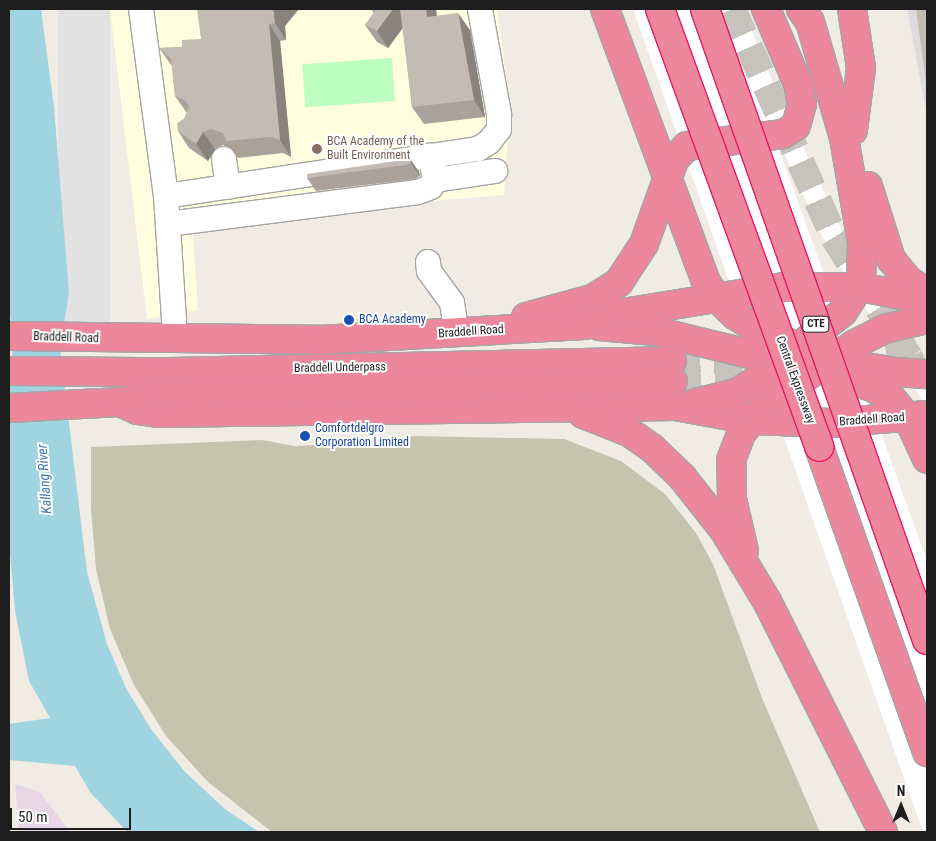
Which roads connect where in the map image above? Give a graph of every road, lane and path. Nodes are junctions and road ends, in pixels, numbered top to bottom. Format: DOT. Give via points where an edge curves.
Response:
graph roads {
  1 [pos="141,9"];
  2 [pos="480,9"];
  3 [pos="605,9"];
  4 [pos="660,9"];
  5 [pos="705,9"];
  6 [pos="766,9"];
  7 [pos="852,9"];
  8 [pos="805,16"];
  9 [pos="853,130"];
  10 [pos="430,155"];
  11 [pos="224,159"];
  12 [pos="495,171"];
  13 [pos="666,176"];
  14 [pos="434,180"];
  15 [pos="228,187"];
  16 [pos="166,196"];
  17 [pos="168,224"];
  18 [pos="428,262"];
  19 [pos="860,287"];
  20 [pos="927,293"];
  21 [pos="715,296"];
  22 [pos="927,300"];
  23 [pos="927,319"];
  24 [pos="174,320"];
  25 [pos="585,325"];
  26 [pos="884,329"];
  27 [pos="467,332"];
  28 [pos="9,336"];
  29 [pos="790,355"];
  30 [pos="823,365"];
  31 [pos="9,371"];
  32 [pos="896,372"];
  33 [pos="927,374"];
  34 [pos="674,383"];
  35 [pos="120,402"];
  36 [pos="9,408"];
  37 [pos="527,408"];
  38 [pos="917,417"];
  39 [pos="752,420"];
  40 [pos="927,458"];
  41 [pos="747,565"];
  42 [pos="927,640"];
  43 [pos="927,752"];
  44 [pos="883,832"];
  1 -- 16 [label="lane" via="168,129"];
  2 -- 10 [label="lane" via="499,129 489,142 478,149"];
  3 -- 13 [label="highway"];
  4 -- 43 [label="highway, Central Expressway, bridge"];
  5 -- 42 [label="highway, CTE, bridge"];
  6 -- 13 [label="highway" via="798,84 802,104 796,126 783,134 688,146 674,160"];
  7 -- 9 [label="highway" via="861,68"];
  8 -- 9 [label="highway" via="817,25"];
  8 -- 19 [label="highway" via="844,138 862,242 864,264"];
  9 -- 20 [label="highway" via="886,249 908,280"];
  10 -- 14 [label="lane"];
  10 -- 15 [label="lane"];
  11 -- 15 [label="lane"];
  12 -- 14 [label="lane"];
  13 -- 21 [label="highway" via="706,282"];
  13 -- 27 [label="highway" via="637,259 612,289 592,299"];
  14 -- 17 [label="lane" via="431,187 418,192"];
  15 -- 16 [label="lane"];
  16 -- 17 [label="lane"];
  17 -- 24 [label="lane"];
  18 -- 27 [label="lane" via="429,271 452,302"];
  19 -- 21 [label="highway, Braddell Road" via="783,287"];
  19 -- 22 [label="highway, Braddell Road"];
  19 -- 29 [label="highway" via="848,308"];
  21 -- 25 [label="highway, Braddell Road" via="623,313"];
  21 -- 29 [label="highway" via="735,315"];
  23 -- 26 [label="highway"];
  25 -- 27 [label="highway, Braddell Road"];
  25 -- 29 [label="highway" via="655,331"];
  26 -- 30 [label="highway"];
  26 -- 32 [label="highway" via="880,343 883,356"];
  27 -- 28 [label="highway, Braddell Road" via="303,340"];
  29 -- 30 [label="highway"];
  29 -- 34 [label="highway" via="736,393"];
  30 -- 32 [label="highway"];
  30 -- 38 [label="highway" via="882,391"];
  30 -- 39 [label="highway" via="770,401"];
  31 -- 34 [label="highway, Braddell Underpass"];
  32 -- 33 [label="highway"];
  34 -- 35 [label="highway, Braddell Underpass" via="161,394"];
  34 -- 37 [label="highway, Braddell Road"];
  34 -- 39 [label="highway, Braddell Road"];
  35 -- 36 [label="highway"];
  35 -- 37 [label="highway, Braddell Road" via="137,410 158,412"];
  37 -- 41 [label="highway" via="573,412 602,420 629,432 652,448 697,494"];
  38 -- 39 [label="highway, Braddell Road" via="831,423"];
  38 -- 40 [label="highway"];
  39 -- 41 [label="highway" via="741,434 731,460 732,499"];
  41 -- 44 [label="highway"];
}
